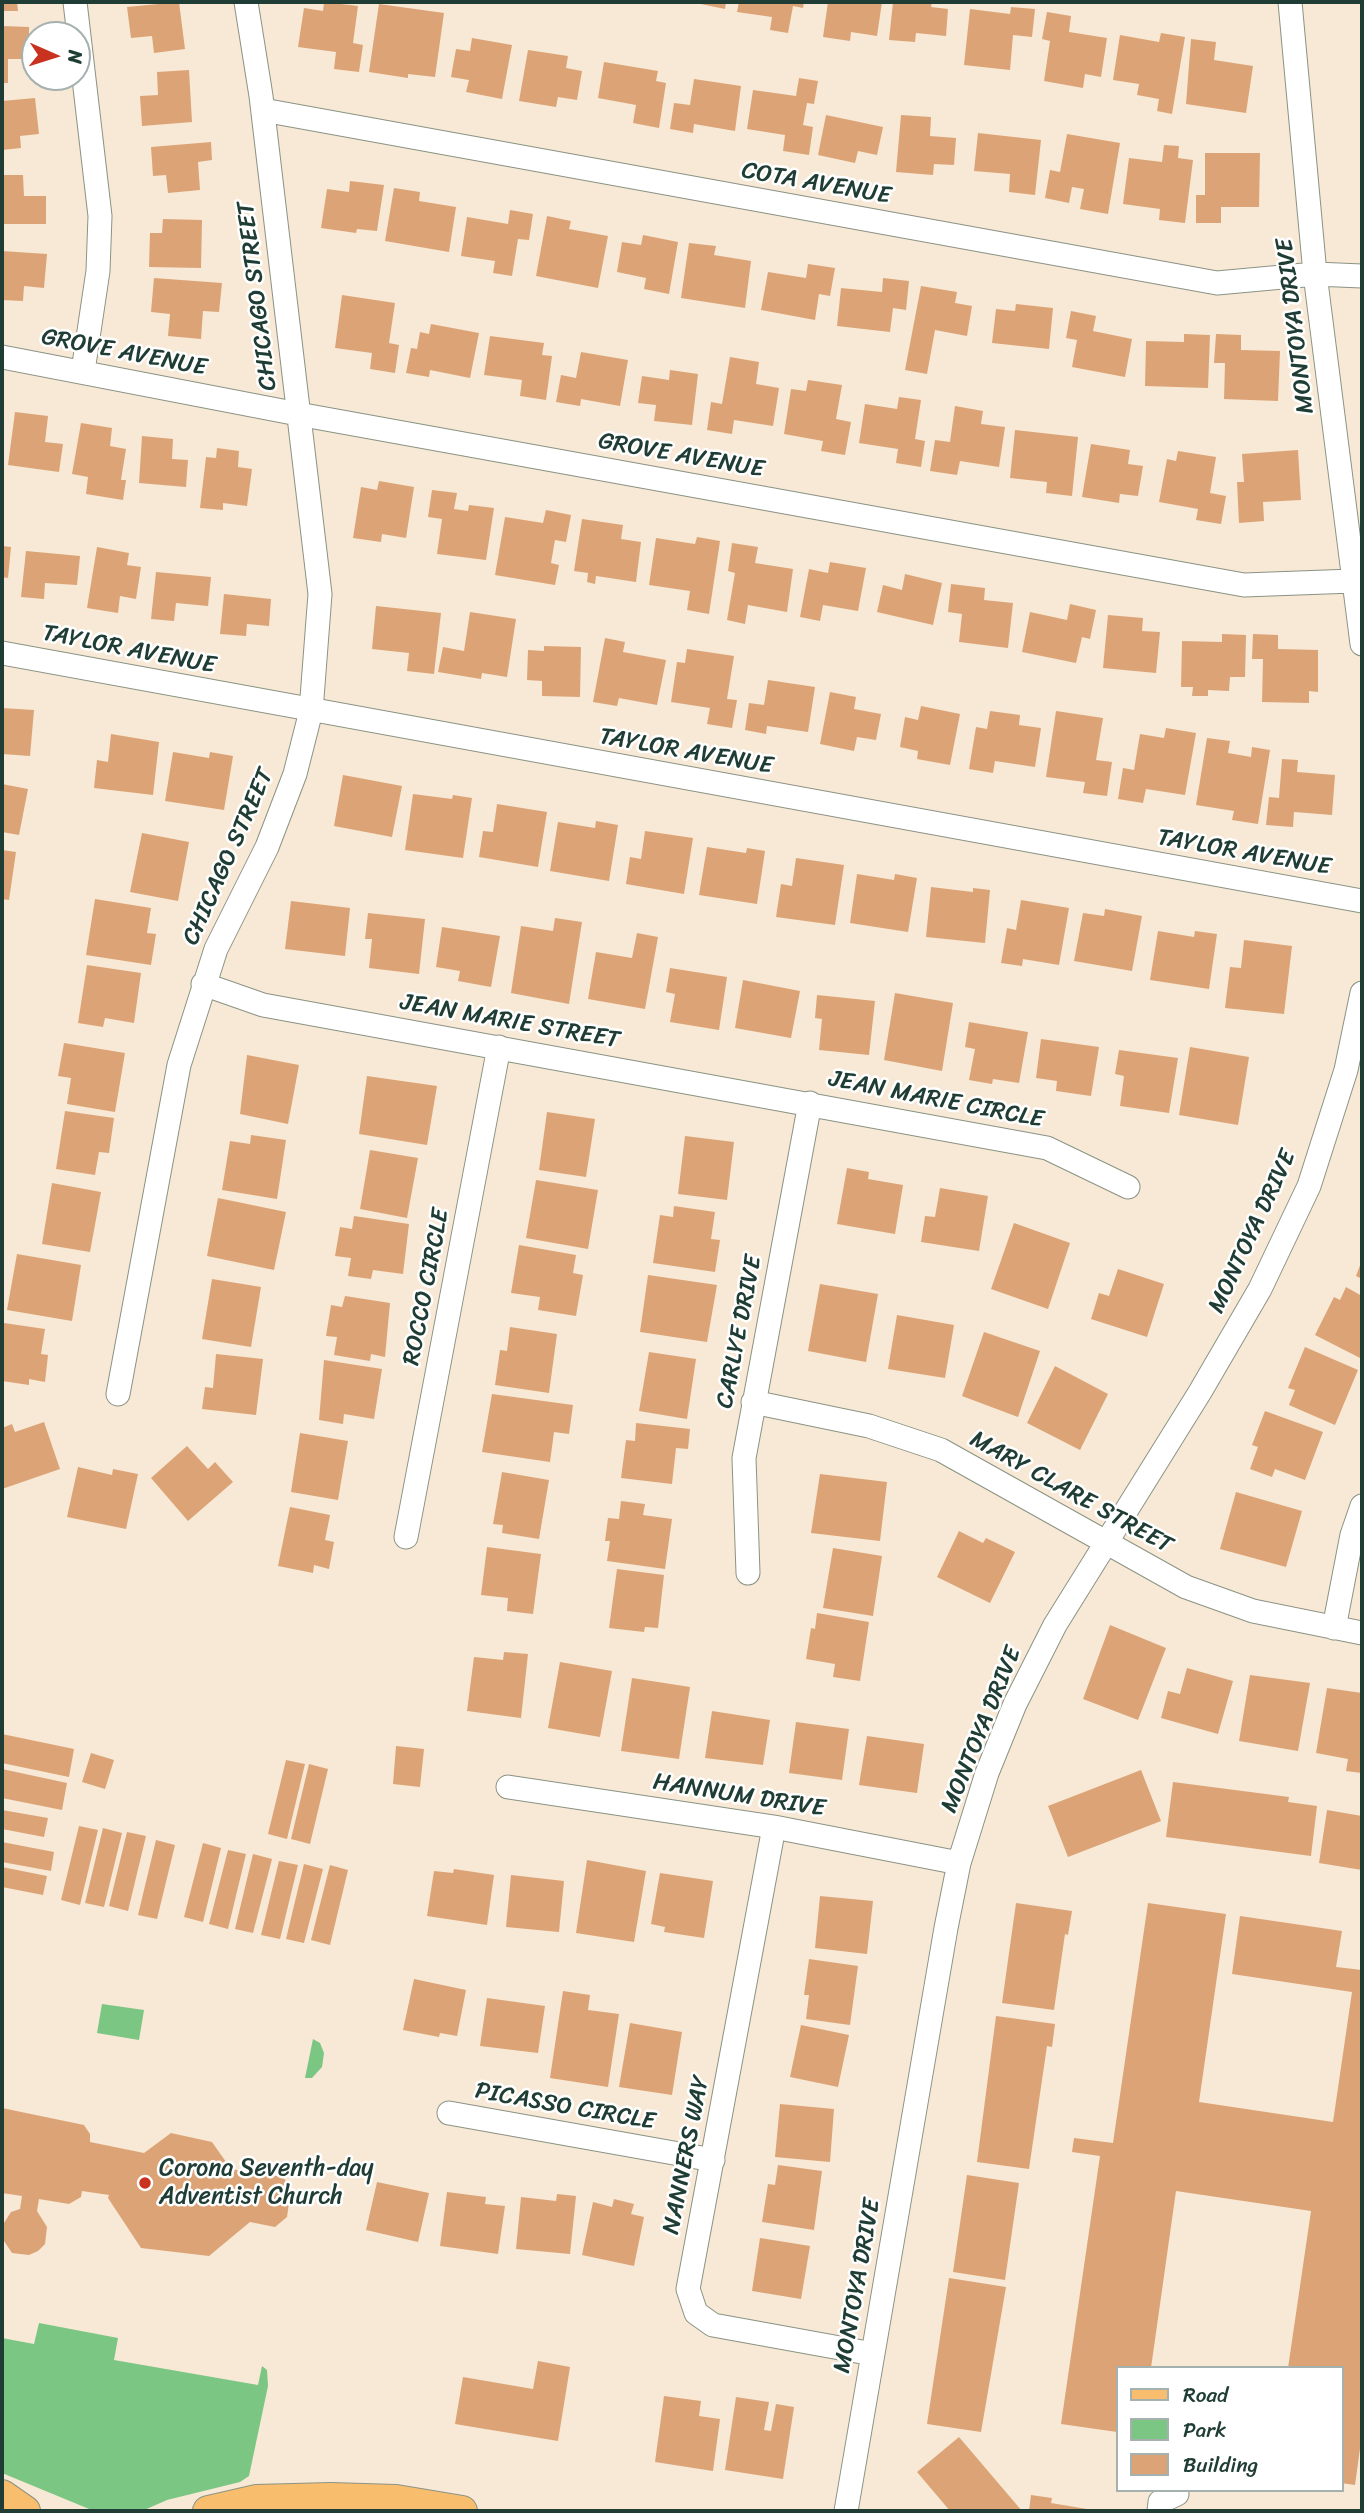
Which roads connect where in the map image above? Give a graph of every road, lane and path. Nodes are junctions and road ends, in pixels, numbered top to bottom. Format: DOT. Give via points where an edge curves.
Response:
graph roads {
  1 [pos="75,2"];
  2 [pos="246,2"];
  3 [pos="1287,2"];
  4 [pos="263,110"];
  5 [pos="1315,274"];
  6 [pos="1362,276"];
  7 [pos="2,357"];
  8 [pos="82,371"];
  9 [pos="298,414"];
  10 [pos="1353,581"];
  11 [pos="1362,644"];
  12 [pos="2,653"];
  13 [pos="311,711"];
  14 [pos="1362,901"];
  15 [pos="203,984"];
  16 [pos="1362,993"];
  17 [pos="499,1047"];
  18 [pos="810,1103"];
  19 [pos="1128,1187"];
  20 [pos="118,1394"];
  21 [pos="753,1402"];
  22 [pos="1362,1506"];
  23 [pos="406,1537"];
  24 [pos="1105,1542"];
  25 [pos="748,1573"];
  26 [pos="1334,1628"];
  27 [pos="1362,1633"];
  28 [pos="508,1787"];
  29 [pos="774,1826"];
  30 [pos="959,1863"];
  31 [pos="449,2113"];
  32 [pos="713,2160"];
  33 [pos="873,2354"];
  34 [pos="1177,2494"];
  35 [pos="2,2495"];
  36 [pos="25,2511"];
  37 [pos="208,2511"];
  38 [pos="462,2511"];
  39 [pos="846,2511"];
  40 [pos="1159,2511"];
  1 -- 8 [label="street" via="100,216 98,271"];
  2 -- 4 [label="street, CHICAGO STREET"];
  3 -- 5 [label="street, MONTOYA DRIVE"];
  4 -- 5 [label="street, COTA AVENUE" via="1217,283"];
  4 -- 9 [label="street, CHICAGO STREET"];
  5 -- 6 [label="street, COTA AVENUE"];
  5 -- 10 [label="street, MONTOYA DRIVE"];
  7 -- 8 [label="street, GROVE AVENUE"];
  8 -- 9 [label="street, GROVE AVENUE"];
  9 -- 10 [label="street, GROVE AVENUE" via="1244,585"];
  9 -- 13 [label="street, CHICAGO STREET" via="320,594"];
  10 -- 11 [label="street, MONTOYA DRIVE"];
  12 -- 13 [label="street, TAYLOR AVENUE"];
  13 -- 14 [label="street, TAYLOR AVENUE"];
  13 -- 15 [label="street, CHICAGO STREET" via="267,847"];
  15 -- 17 [label="street, JEAN MARIE STREET" via="263,1005"];
  15 -- 20 [label="street, CHICAGO STREET" via="179,1065"];
  16 -- 24 [label="street, MONTOYA DRIVE" via="1346,1070 1309,1186 1260,1289"];
  17 -- 18 [label="street, JEAN MARIE STREET"];
  17 -- 23 [label="street, ROCCO CIRCLE"];
  18 -- 19 [label="street, JEAN MARIE CIRCLE" via="1047,1148"];
  18 -- 21 [label="street, CARLYE DRIVE"];
  21 -- 24 [label="street, MARY CLARE STREET" via="869,1426 942,1450"];
  21 -- 25 [label="street, CARLYE DRIVE" via="744,1458"];
  22 -- 26 [label="street"];
  24 -- 26 [label="street, MARY CLARE STREET" via="1186,1587 1254,1611"];
  24 -- 30 [label="street, MONTOYA DRIVE" via="1015,1704"];
  26 -- 27 [label="street, MARY CLARE STREET"];
  28 -- 29 [label="street, HANNUM DRIVE"];
  29 -- 30 [label="street, HANNUM DRIVE"];
  29 -- 32 [label="street, NANNERS WAY"];
  30 -- 33 [label="street, MONTOYA DRIVE"];
  31 -- 32 [label="street, PICASSO CIRCLE"];
  32 -- 33 [label="street, NANNERS WAY" via="688,2289 696,2313 713,2325"];
  33 -- 39 [label="street, MONTOYA DRIVE"];
  34 -- 40 [label="street" via="1160,2502"];
  35 -- 36 [label="main road"];
  37 -- 38 [label="main road" via="256,2500 331,2498 396,2500"];
}
